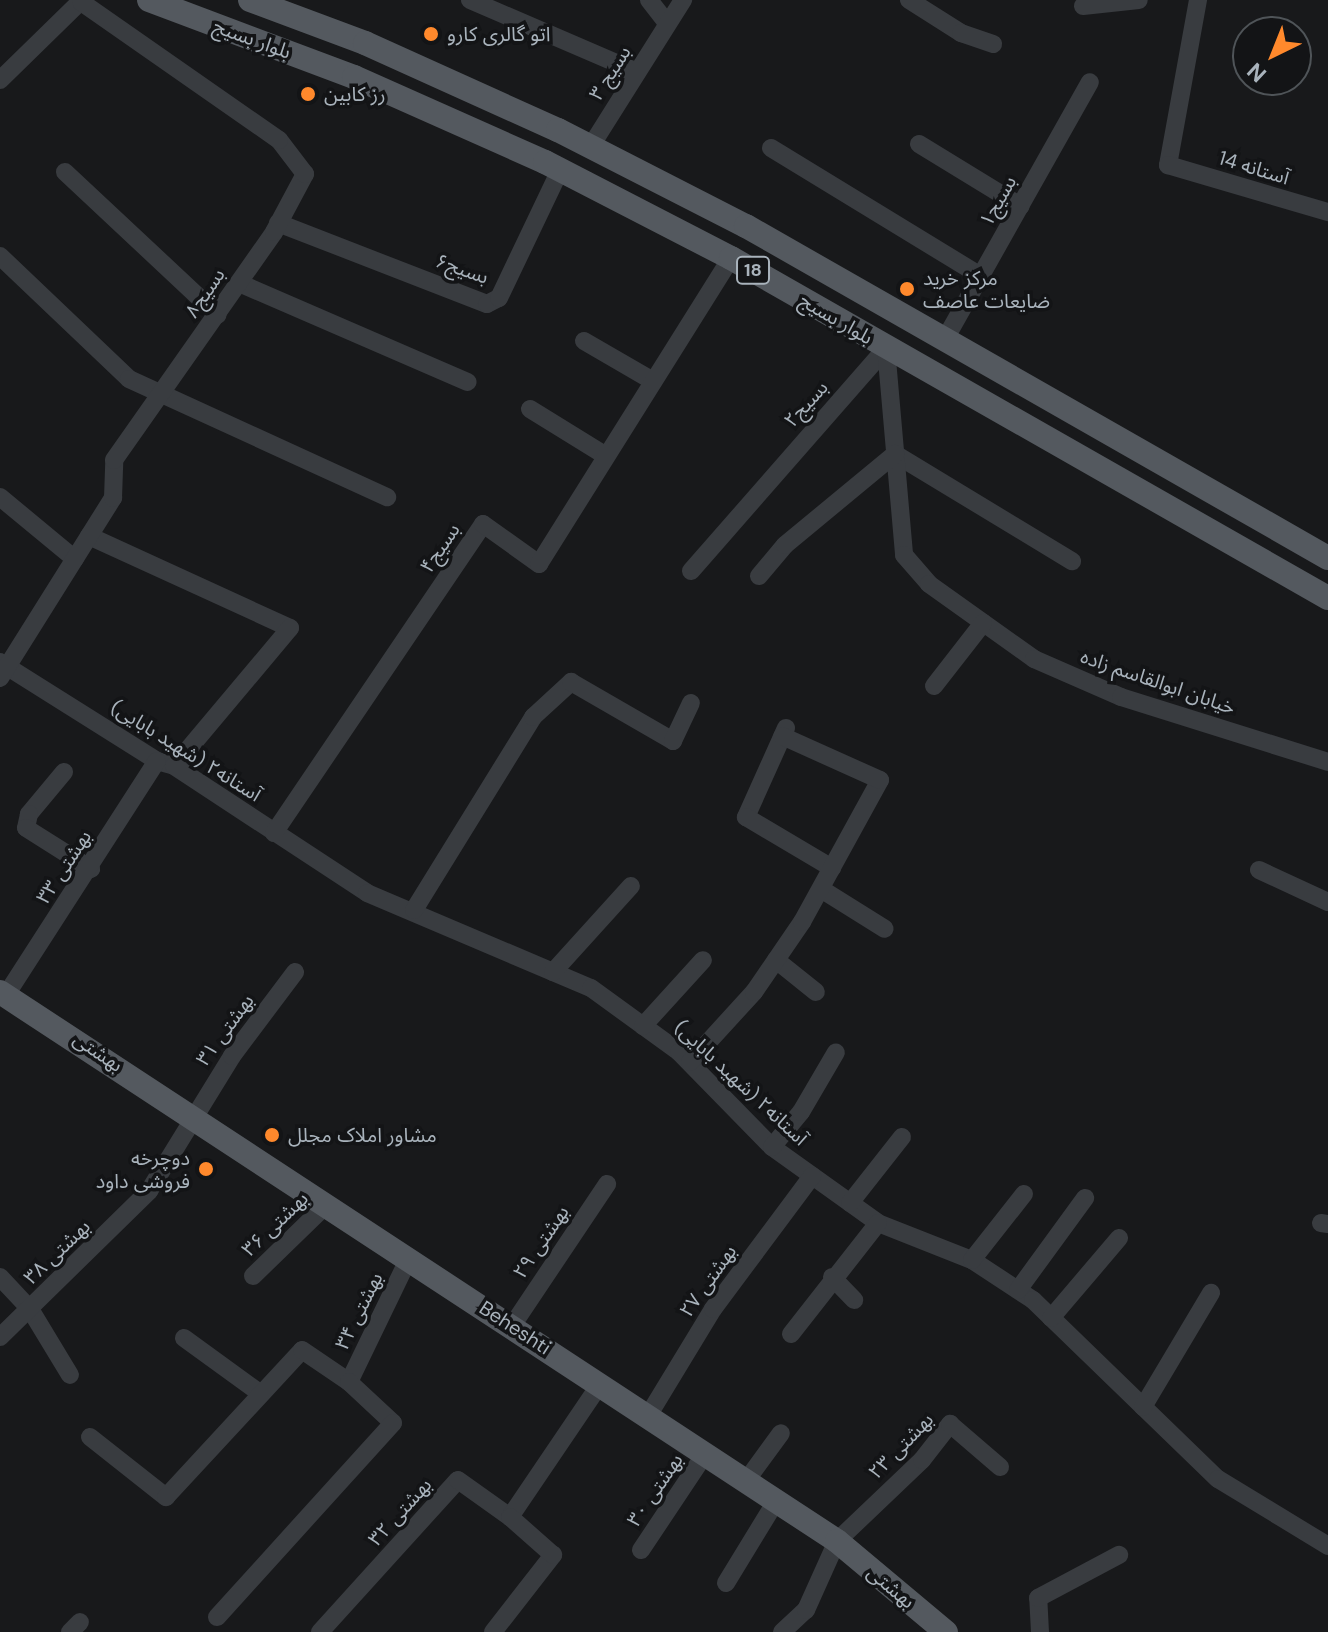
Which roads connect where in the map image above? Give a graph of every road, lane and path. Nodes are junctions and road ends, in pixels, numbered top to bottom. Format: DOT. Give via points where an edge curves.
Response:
graph roads {
  1 [pos="149,0"];
  2 [pos="250,0"];
  3 [pos="470,0"];
  4 [pos="649,0"];
  5 [pos="683,0"];
  6 [pos="909,0"];
  7 [pos="1139,0"];
  8 [pos="1198,0"];
  9 [pos="82,1"];
  10 [pos="1083,6"];
  11 [pos="667,23"];
  12 [pos="993,44"];
  13 [pos="637,72"];
  14 [pos="0,80"];
  15 [pos="1090,82"];
  16 [pos="919,144"];
  17 [pos="591,146"];
  18 [pos="771,148"];
  19 [pos="560,170"];
  20 [pos="65,172"];
  21 [pos="1020,206"];
  22 [pos="1328,212"];
  23 [pos="278,223"];
  24 [pos="0,256"];
  25 [pos="731,258"];
  26 [pos="981,276"];
  27 [pos="239,283"];
  28 [pos="218,315"];
  29 [pos="584,341"];
  30 [pos="944,341"];
  31 [pos="886,348"];
  32 [pos="653,381"];
  33 [pos="468,382"];
  34 [pos="160,396"];
  35 [pos="530,409"];
  36 [pos="895,454"];
  37 [pos="606,456"];
  38 [pos="0,497"];
  39 [pos="387,497"];
  40 [pos="89,536"];
  41 [pos="1328,558"];
  42 [pos="75,559"];
  43 [pos="1072,561"];
  44 [pos="691,571"];
  45 [pos="759,576"];
  46 [pos="1328,598"];
  47 [pos="983,623"];
  48 [pos="2,669"];
  49 [pos="934,686"];
  50 [pos="691,703"];
  51 [pos="1328,762"];
  52 [pos="165,764"];
  53 [pos="64,772"];
  54 [pos="274,833"];
  55 [pos="832,868"];
  56 [pos="91,869"];
  57 [pos="1259,870"];
  58 [pos="631,886"];
  59 [pos="821,889"];
  60 [pos="1328,902"];
  61 [pos="414,910"];
  62 [pos="885,929"];
  63 [pos="703,960"];
  64 [pos="776,960"];
  65 [pos="295,972"];
  66 [pos="553,972"];
  67 [pos="816,992"];
  68 [pos="3,993"];
  69 [pos="643,1026"];
  70 [pos="836,1052"];
  71 [pos="690,1062"];
  72 [pos="194,1116"];
  73 [pos="902,1137"];
  74 [pos="772,1147"];
  75 [pos="812,1176"];
  76 [pos="607,1184"];
  77 [pos="1024,1194"];
  78 [pos="1085,1198"];
  79 [pos="850,1203"];
  80 [pos="327,1204"];
  81 [pos="878,1223"];
  82 [pos="1119,1238"];
  83 [pos="409,1258"];
  84 [pos="972,1260"];
  85 [pos="253,1276"];
  86 [pos="0,1277"];
  87 [pos="832,1277"];
  88 [pos="1018,1290"];
  89 [pos="1211,1293"];
  90 [pos="854,1300"];
  91 [pos="30,1309"];
  92 [pos="1051,1318"];
  93 [pos="512,1326"];
  94 [pos="791,1334"];
  95 [pos="0,1337"];
  96 [pos="184,1338"];
  97 [pos="70,1375"];
  98 [pos="349,1382"];
  99 [pos="600,1384"];
  100 [pos="261,1394"];
  101 [pos="1143,1407"];
  102 [pos="648,1416"];
  103 [pos="781,1433"];
  104 [pos="90,1437"];
  105 [pos="705,1454"];
  106 [pos="1000,1467"];
  107 [pos="746,1481"];
  108 [pos="776,1501"];
  109 [pos="510,1517"];
  110 [pos="837,1541"];
  111 [pos="1328,1546"];
  112 [pos="641,1550"];
  113 [pos="1119,1555"];
  114 [pos="726,1583"];
  115 [pos="217,1617"];
  116 [pos="320,1632"];
  117 [pos="493,1632"];
  118 [pos="782,1632"];
  119 [pos="946,1632"];
  120 [pos="1040,1632"];
  1 -- 19 [label="main road, بلوار بسیج / 18" via="354,77"];
  2 -- 17 [label="main road, بلوار بسیج / 18" via="365,43"];
  3 -- 13 [label="street"];
  4 -- 11 [label="street"];
  5 -- 11 [label="street, بسیج ۳"];
  6 -- 12 [label="street" via="961,33"];
  7 -- 10 [label="street"];
  8 -- 22 [label="street, آستانه 14" via="1168,165"];
  9 -- 14 [label="street"];
  9 -- 23 [label="street, بسیج۸" via="279,140 305,174"];
  11 -- 13 [label="street, بسیج ۳"];
  13 -- 17 [label="street, بسیج ۳"];
  15 -- 21 [label="street, بسیج۱"];
  16 -- 21 [label="street"];
  17 -- 30 [label="main road, بلوار بسیج / 18" via="746,226"];
  18 -- 26 [label="street"];
  19 -- 23 [label="street, بسیج۶" via="499,298 487,304"];
  19 -- 25 [label="main road, بلوار بسیج / 18"];
  20 -- 28 [label="street"];
  21 -- 26 [label="street, بسیج۱"];
  23 -- 27 [label="street, بسیج۸"];
  24 -- 34 [label="street" via="129,379"];
  25 -- 31 [label="main road, بلوار بسیج / 18"];
  25 -- 32 [label="street, بسیج۴"];
  26 -- 30 [label="street, بسیج۱"];
  27 -- 28 [label="street, بسیج۸"];
  27 -- 33 [label="street"];
  28 -- 34 [label="street, بسیج۸"];
  29 -- 32 [label="street"];
  30 -- 41 [label="main road, بلوار بسیج / 18"];
  31 -- 36 [label="street"];
  31 -- 44 [label="street, بسیج۲"];
  31 -- 46 [label="main road, بلوار بسیج / 18"];
  32 -- 37 [label="street, بسیج۴"];
  34 -- 39 [label="street"];
  34 -- 40 [label="street, بسیج۸" via="114,460 113,498"];
  35 -- 37 [label="street"];
  36 -- 43 [label="street"];
  36 -- 45 [label="street" via="785,545"];
  36 -- 47 [label="street, خیابان ابوالقاسم زاده" via="904,555 929,584"];
  37 -- 54 [label="street, بسیج۴" via="539,564 483,524"];
  38 -- 42 [label="street"];
  40 -- 42 [label="street, بسیج۸"];
  40 -- 52 [label="street, بهشتی ۳۳" via="290,628"];
  42 -- 48 [label="street, بسیج۸"];
  47 -- 49 [label="street"];
  47 -- 51 [label="street, خیابان ابوالقاسم زاده" via="1034,659 1121,697"];
  48 -- 52 [label="street, آستانه۲ (شهید بابایی)"];
  50 -- 61 [label="street" via="673,741 571,682 533,717"];
  52 -- 54 [label="street, آستانه۲ (شهید بابایی)"];
  52 -- 56 [label="street, بهشتی ۳۳"];
  53 -- 56 [label="street" via="29,814 26,828"];
  54 -- 61 [label="street, آستانه۲ (شهید بابایی)" via="367,893"];
  55 -- 55 [label="street" via="880,780 784,732 746,817"];
  55 -- 59 [label="street"];
  56 -- 68 [label="street, بهشتی ۳۳"];
  57 -- 60 [label="street"];
  58 -- 66 [label="street"];
  59 -- 62 [label="street"];
  59 -- 64 [label="street"];
  61 -- 66 [label="street, آستانه۲ (شهید بابایی)"];
  63 -- 69 [label="street"];
  64 -- 67 [label="street"];
  64 -- 71 [label="street"];
  65 -- 72 [label="street, بهشتی ۳۱"];
  66 -- 69 [label="street, آستانه۲ (شهید بابایی)" via="591,988"];
  68 -- 72 [label="main road, بهشتی"];
  69 -- 71 [label="street, آستانه۲ (شهید بابایی)"];
  70 -- 74 [label="street" via="801,1112"];
  71 -- 74 [label="street, آستانه۲ (شهید بابایی)"];
  72 -- 80 [label="main road, Beheshti"];
  72 -- 91 [label="street, بهشتی ۳۸" via="149,1191"];
  73 -- 79 [label="street"];
  74 -- 75 [label="street, آستانه۲ (شهید بابایی)"];
  75 -- 79 [label="street, آستانه۲ (شهید بابایی)"];
  75 -- 102 [label="street, بهشتی ۲۷" via="713,1309"];
  76 -- 93 [label="street, بهشتی ۲۹"];
  77 -- 84 [label="street"];
  78 -- 88 [label="street"];
  79 -- 81 [label="street, آستانه۲ (شهید بابایی)"];
  80 -- 83 [label="main road, Beheshti"];
  80 -- 85 [label="street, بهشتی ۳۶"];
  81 -- 84 [label="street, آستانه۲ (شهید بابایی)"];
  81 -- 87 [label="street"];
  82 -- 92 [label="street"];
  83 -- 93 [label="main road, Beheshti"];
  83 -- 98 [label="street, بهشتی ۳۴"];
  84 -- 88 [label="street, آستانه۲ (شهید بابایی)"];
  86 -- 91 [label="street"];
  87 -- 90 [label="street"];
  87 -- 94 [label="street"];
  88 -- 92 [label="street, آستانه۲ (شهید بابایی)"];
  89 -- 101 [label="street"];
  91 -- 95 [label="street, بهشتی ۳۸"];
  91 -- 97 [label="street"];
  92 -- 101 [label="street, آستانه۲ (شهید بابایی)"];
  93 -- 99 [label="main road, Beheshti"];
  96 -- 100 [label="street"];
  98 -- 100 [label="street" via="302,1350"];
  98 -- 115 [label="street" via="393,1423"];
  99 -- 102 [label="main road, Beheshti"];
  99 -- 109 [label="street"];
  100 -- 104 [label="street" via="166,1497"];
  101 -- 111 [label="street, آستانه۲ (شهید بابایی)" via="1218,1479"];
  102 -- 105 [label="main road, Beheshti"];
  103 -- 107 [label="street"];
  105 -- 107 [label="main road, Beheshti"];
  105 -- 112 [label="street, بهشتی ۳۰"];
  106 -- 110 [label="street, بهشتی ۲۳" via="950,1424 922,1460"];
  107 -- 108 [label="main road, Beheshti"];
  108 -- 110 [label="main road, Beheshti"];
  108 -- 114 [label="street"];
  109 -- 116 [label="street, بهشتی ۳۲" via="458,1480"];
  109 -- 117 [label="street" via="553,1555"];
  110 -- 118 [label="street" via="806,1610"];
  110 -- 119 [label="main road, بهشتی"];
  113 -- 120 [label="street" via="1038,1598"];
}
